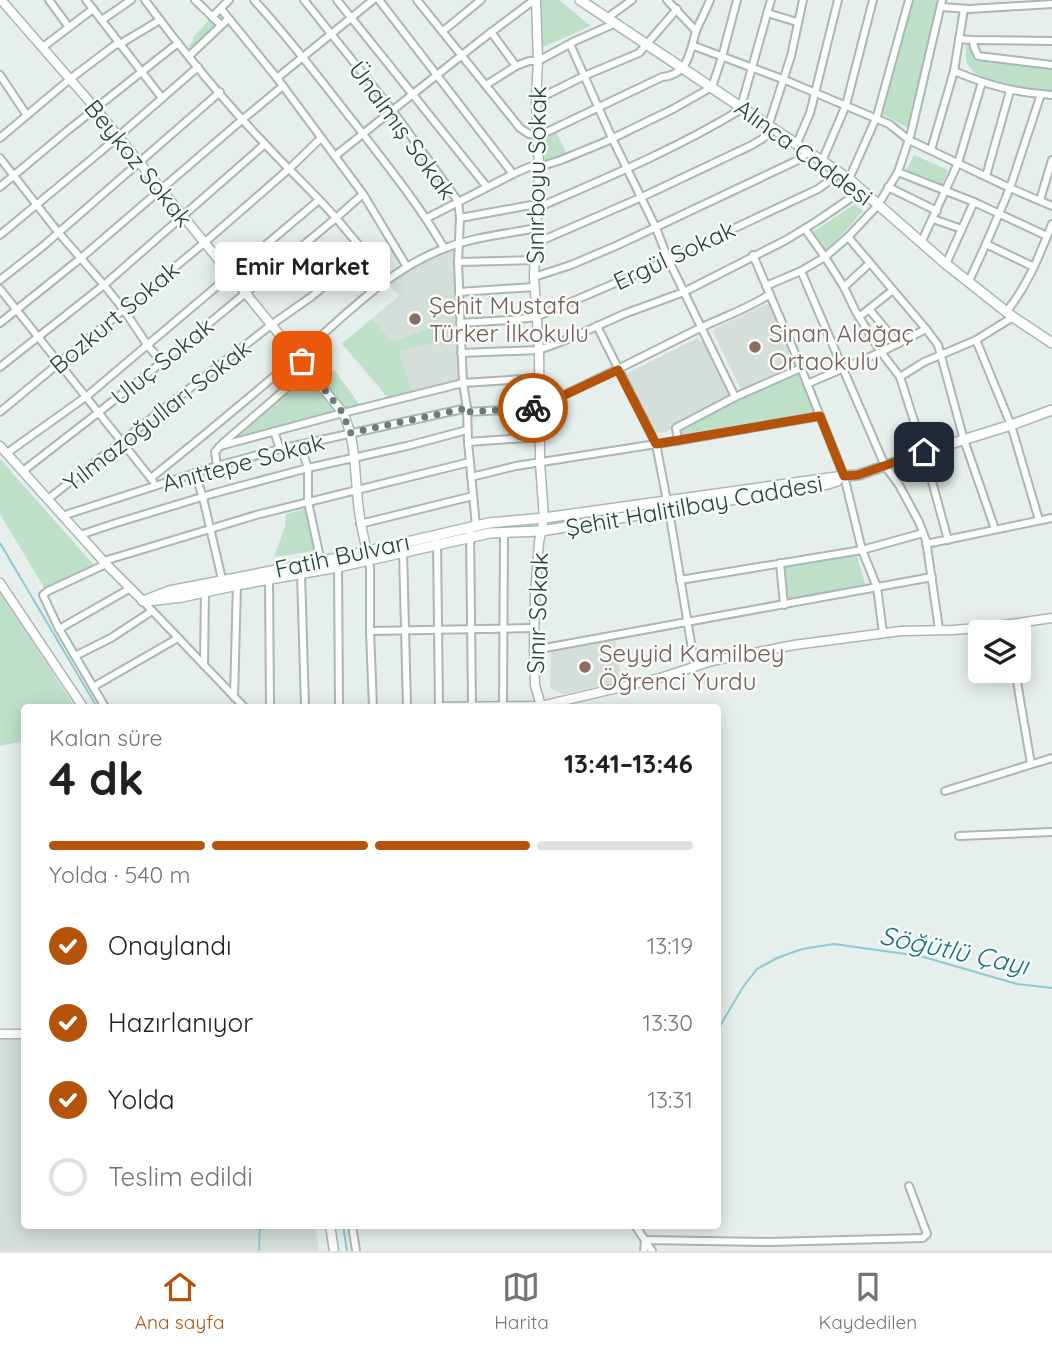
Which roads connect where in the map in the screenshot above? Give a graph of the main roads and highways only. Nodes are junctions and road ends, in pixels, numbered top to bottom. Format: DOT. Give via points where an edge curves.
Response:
graph roads {
  1 [pos="580,0"];
  2 [pos="1052,343"];
  3 [pos="1052,412"];
  4 [pos="668,506"];
  5 [pos="504,527"];
  6 [pos="338,563"];
  7 [pos="301,570"];
  8 [pos="237,581"];
  9 [pos="205,587"];
  10 [pos="143,601"];
  1 -- 2 [label="main road, Alınca Caddesi" via="849,179 946,264"];
  3 -- 4 [label="main road, Şehit Halitilbay Caddesi" via="858,475"];
  4 -- 5 [label="main road, Şehit Halitilbay Caddesi" via="544,518"];
  4 -- 5 [label="main road, Şehit Halitilbay Caddesi" via="541,531"];
  5 -- 6 [label="main road" via="490,533 472,530"];
  6 -- 7 [label="main road"];
  6 -- 7 [label="main road, Fatih Bulvarı" via="321,562"];
  7 -- 8 [label="main road"];
  8 -- 9 [label="main road"];
  8 -- 9 [label="main road" via="222,579"];
  9 -- 10 [label="main road"];
}
